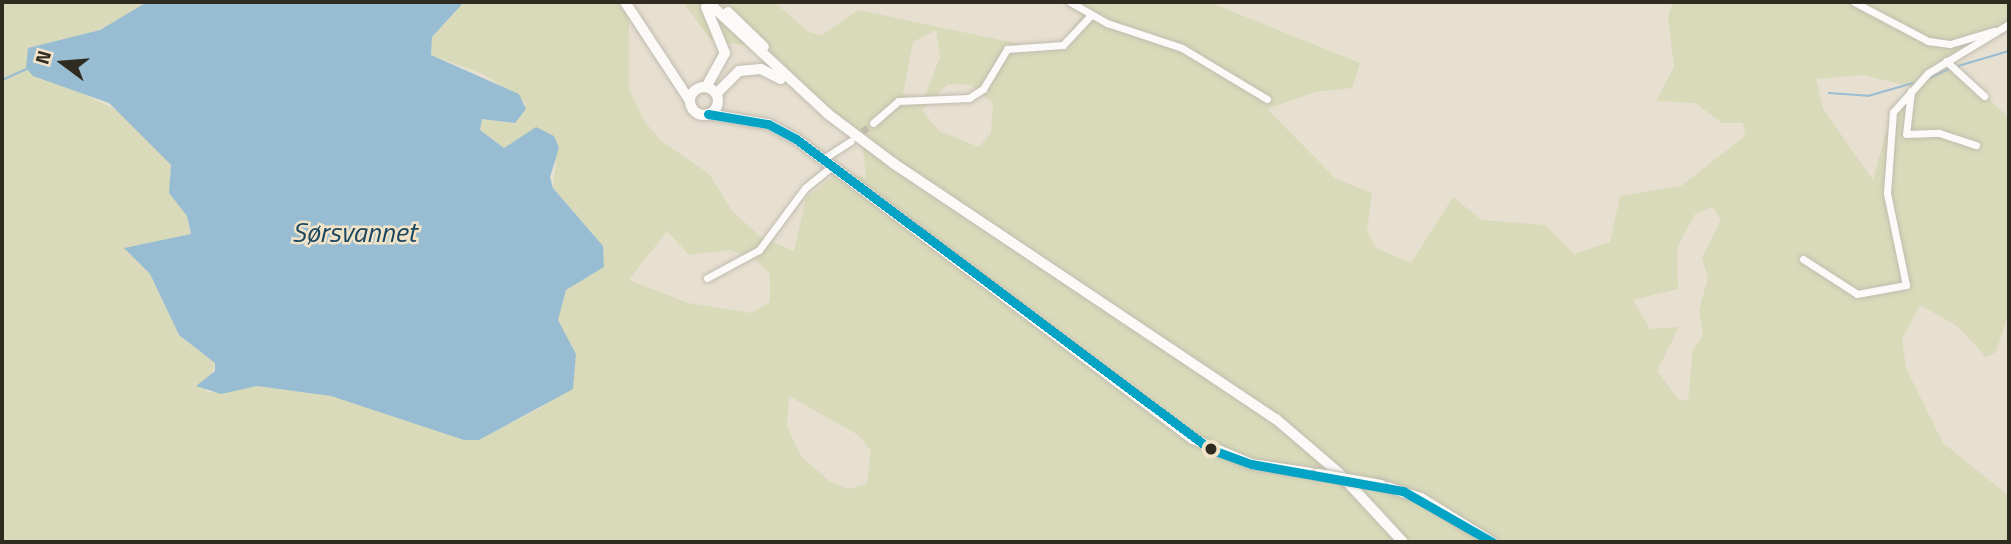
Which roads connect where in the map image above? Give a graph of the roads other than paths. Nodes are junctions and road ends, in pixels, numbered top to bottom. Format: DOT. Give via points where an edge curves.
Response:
graph roads {
  1 [pos="625,2"];
  2 [pos="702,2"];
  3 [pos="708,2"];
  4 [pos="717,2"];
  5 [pos="1070,2"];
  6 [pos="1854,2"];
  7 [pos="1091,15"];
  8 [pos="2007,26"];
  9 [pos="1946,61"];
  10 [pos="671,71"];
  11 [pos="1912,87"];
  12 [pos="710,92"];
  13 [pos="1984,96"];
  14 [pos="1267,99"];
  15 [pos="690,101"];
  16 [pos="708,114"];
  17 [pos="828,114"];
  18 [pos="741,118"];
  19 [pos="873,123"];
  20 [pos="850,141"];
  21 [pos="1976,145"];
  22 [pos="828,162"];
  23 [pos="1803,259"];
  24 [pos="707,278"];
  25 [pos="1403,542"];
  26 [pos="1412,542"];
  27 [pos="1492,542"];
  1 -- 10 [label="main road"];
  2 -- 12 [label="highway" via="718,24 725,53"];
  3 -- 17 [label="highway"];
  4 -- 26 [label="highway" via="880,145 1218,367 1283,417"];
  5 -- 7 [label="street"];
  6 -- 8 [label="street" via="1942,43"];
  7 -- 14 [label="street" via="1182,48"];
  7 -- 19 [label="street" via="1063,45 1007,49 983,89 969,98 898,101"];
  8 -- 9 [label="street"];
  9 -- 11 [label="street"];
  9 -- 13 [label="street"];
  10 -- 12 [label="main road"];
  10 -- 15 [label="main road"];
  11 -- 21 [label="street" via="1906,134 1939,133"];
  11 -- 23 [label="street" via="1890,124 1887,181 1906,285 1857,295"];
  12 -- 15 [label="main road"];
  12 -- 16 [label="main road"];
  12 -- 17 [label="highway" via="739,71 761,69"];
  12 -- 18 [label="main road"];
  15 -- 16 [label="main road" via="696,112"];
  16 -- 18 [label="main road"];
  17 -- 25 [label="highway" via="1221,378 1339,473"];
  18 -- 22 [label="main road" via="775,127"];
  20 -- 22 [label="street"];
  22 -- 24 [label="street" via="759,250"];
  22 -- 27 [label="main road, bridge" via="1175,428 1227,457 1381,485 1421,498"];
}
